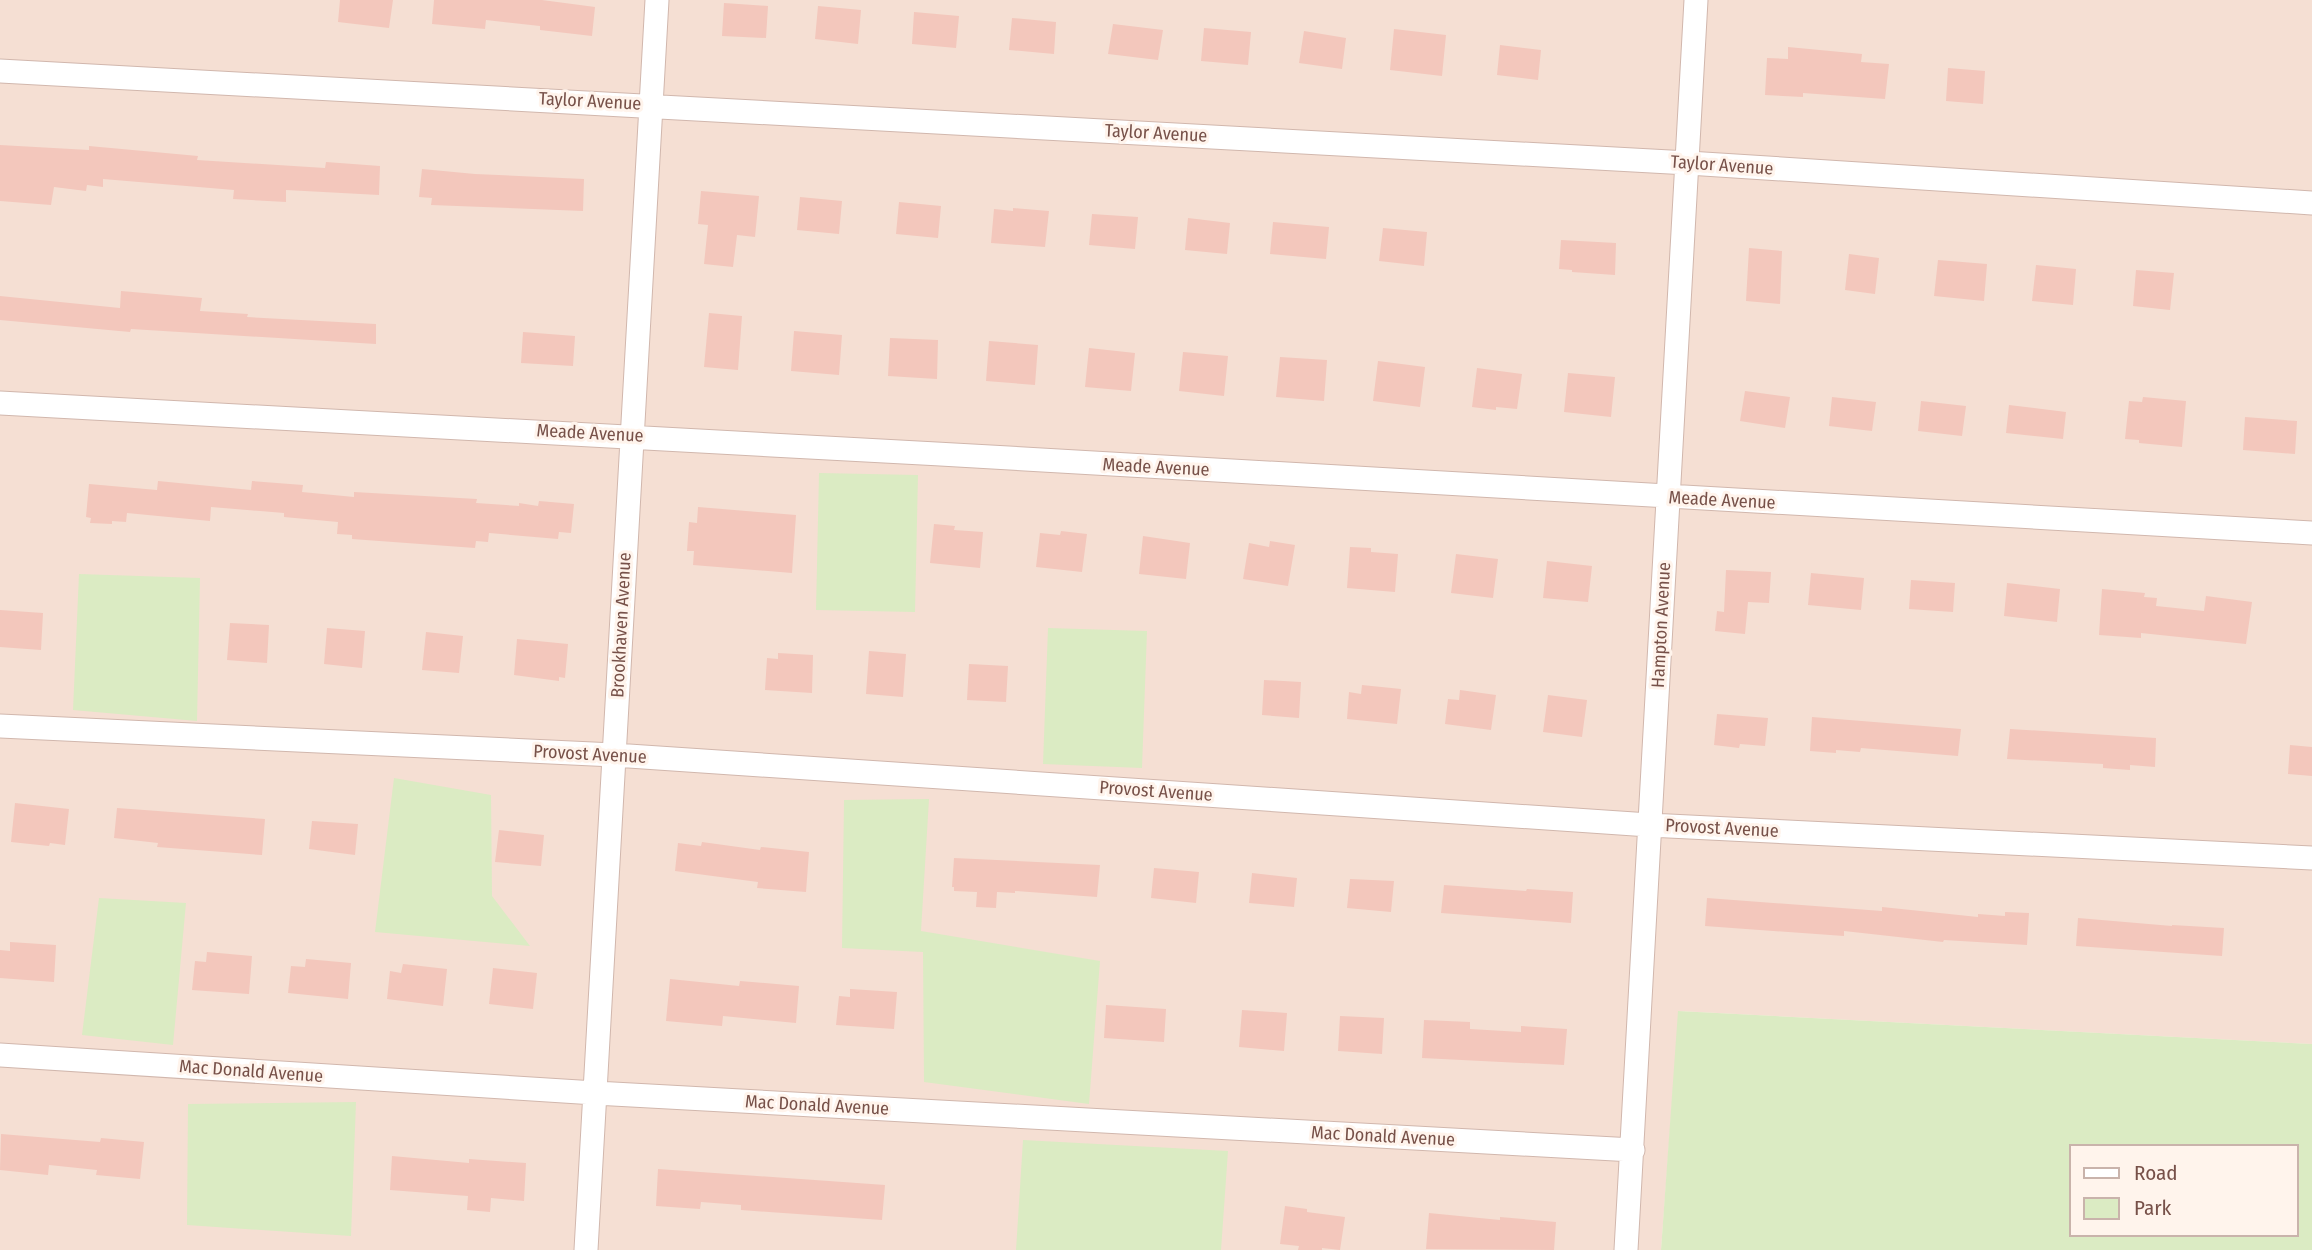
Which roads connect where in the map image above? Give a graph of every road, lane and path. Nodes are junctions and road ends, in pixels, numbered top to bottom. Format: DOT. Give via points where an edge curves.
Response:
graph roads {
  1 [pos="657,0"];
  2 [pos="1696,0"];
  3 [pos="0,71"];
  4 [pos="651,105"];
  5 [pos="1688,163"];
  6 [pos="2312,203"];
  7 [pos="0,403"];
  8 [pos="632,435"];
  9 [pos="1669,497"];
  10 [pos="2312,533"];
  11 [pos="0,726"];
  12 [pos="614,755"];
  13 [pos="1649,825"];
  14 [pos="2312,858"];
  15 [pos="0,1055"];
  16 [pos="595,1093"];
  17 [pos="1633,1150"];
  18 [pos="586,1250"];
  19 [pos="1626,1250"];
  1 -- 4 [label="street, Brookhaven Avenue"];
  2 -- 5 [label="street, Hampton Avenue"];
  3 -- 4 [label="street, Taylor Avenue"];
  4 -- 5 [label="street, Taylor Avenue"];
  4 -- 8 [label="street, Brookhaven Avenue"];
  5 -- 6 [label="street, Taylor Avenue"];
  5 -- 9 [label="street, Hampton Avenue"];
  7 -- 8 [label="street, Meade Avenue"];
  8 -- 9 [label="street, Meade Avenue"];
  8 -- 12 [label="street, Brookhaven Avenue"];
  9 -- 10 [label="street, Meade Avenue"];
  9 -- 13 [label="street, Hampton Avenue"];
  11 -- 12 [label="street, Provost Avenue"];
  12 -- 13 [label="street, Provost Avenue"];
  12 -- 16 [label="street, Brookhaven Avenue"];
  13 -- 14 [label="street, Provost Avenue"];
  13 -- 17 [label="street, Hampton Avenue"];
  15 -- 16 [label="street, Mac Donald Avenue"];
  16 -- 17 [label="street, Mac Donald Avenue"];
  16 -- 18 [label="street, Brookhaven Avenue"];
  17 -- 19 [label="street, Hampton Avenue"];
}
